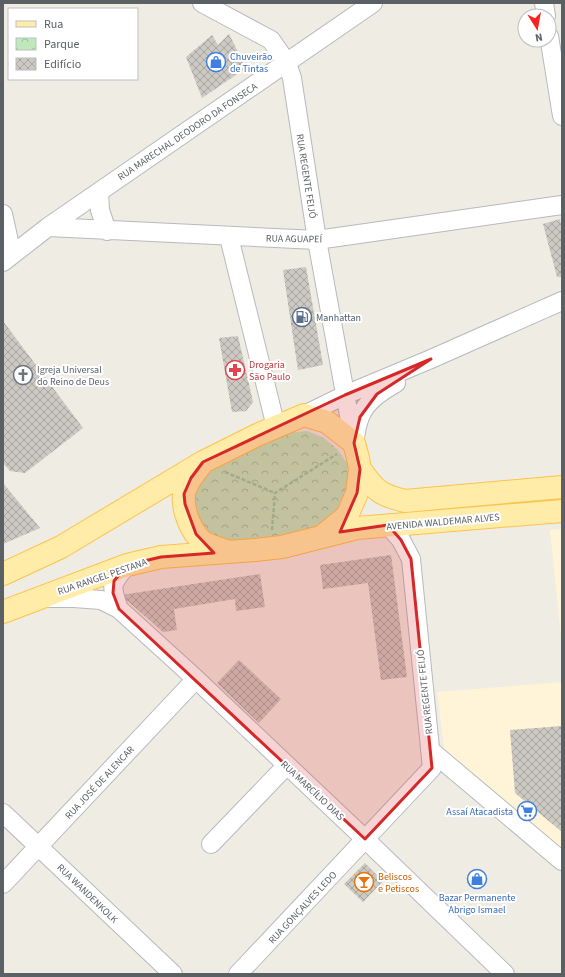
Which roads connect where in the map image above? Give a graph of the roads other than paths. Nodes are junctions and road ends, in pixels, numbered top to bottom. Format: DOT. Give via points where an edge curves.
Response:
graph roads {
  1 [pos="202,3"];
  2 [pos="373,3"];
  3 [pos="551,48"];
  4 [pos="287,63"];
  5 [pos="562,116"];
  6 [pos="99,192"];
  7 [pos="562,205"];
  8 [pos="3,214"];
  9 [pos="48,227"];
  10 [pos="107,231"];
  11 [pos="229,237"];
  12 [pos="317,240"];
  13 [pos="8,258"];
  14 [pos="562,301"];
  15 [pos="432,359"];
  16 [pos="345,395"];
  17 [pos="304,415"];
  18 [pos="276,427"];
  19 [pos="354,443"];
  20 [pos="203,462"];
  21 [pos="360,469"];
  22 [pos="562,487"];
  23 [pos="562,511"];
  24 [pos="388,525"];
  25 [pos="325,535"];
  26 [pos="228,552"];
  27 [pos="127,565"];
  28 [pos="3,574"];
  29 [pos="36,599"];
  30 [pos="119,609"];
  31 [pos="3,612"];
  32 [pos="196,679"];
  33 [pos="430,750"];
  34 [pos="287,765"];
  35 [pos="3,813"];
  36 [pos="365,839"];
  37 [pos="211,844"];
  38 [pos="38,846"];
  39 [pos="562,861"];
  40 [pos="3,884"];
  41 [pos="173,974"];
  42 [pos="238,974"];
  43 [pos="505,974"];
  1 -- 4 [label="street, RUA REGENTE FEIJÓ" via="271,40"];
  2 -- 4 [label="street, RUA MARECHAL DEODORO DA FONSECA"];
  3 -- 5 [label="street"];
  4 -- 6 [label="street, RUA MARECHAL DEODORO DA FONSECA"];
  4 -- 12 [label="street, RUA REGENTE FEIJÓ" via="292,78"];
  6 -- 9 [label="street, RUA MARECHAL DEODORO DA FONSECA"];
  6 -- 10 [label="street" via="100,210"];
  7 -- 12 [label="street, RUA AGUAPEÍ"];
  8 -- 13 [label="street"];
  9 -- 10 [label="street, RUA AGUAPEÍ"];
  9 -- 13 [label="street, RUA MARECHAL DEODORO DA FONSECA"];
  10 -- 11 [label="street, RUA AGUAPEÍ"];
  11 -- 12 [label="street, RUA AGUAPEÍ"];
  11 -- 18 [label="street"];
  12 -- 16 [label="street, RUA REGENTE FEIJÓ"];
  14 -- 15 [label="street"];
  15 -- 16 [label="street"];
  15 -- 19 [label="street" via="378,394 365,407"];
  16 -- 17 [label="street"];
  16 -- 19 [label="street, RUA REGENTE FEIJÓ"];
  17 -- 18 [label="main road"];
  17 -- 19 [label="main road" via="327,422"];
  18 -- 20 [label="main road"];
  19 -- 21 [label="main road"];
  20 -- 26 [label="main road" via="191,478 184,494 188,521 204,543"];
  20 -- 28 [label="main road" via="61,547"];
  21 -- 22 [label="main road" via="373,487 388,497 405,501"];
  21 -- 25 [label="main road" via="357,493 347,516"];
  23 -- 24 [label="main road, AVENIDA WALDEMAR ALVES"];
  24 -- 25 [label="main road, AVENIDA WALDEMAR ALVES"];
  24 -- 33 [label="street, RUA REGENTE FEIJÓ" via="401,540 410,559"];
  25 -- 26 [label="main road, AVENIDA WALDEMAR ALVES" via="282,547"];
  26 -- 27 [label="main road, RUA RANGEL PESTANA" via="161,557"];
  27 -- 29 [label="main road, RUA RANGEL PESTANA"];
  27 -- 30 [label="street" via="114,581 113,593"];
  29 -- 30 [label="street, RUA MARCÍLIO DIAS" via="101,600"];
  29 -- 31 [label="main road, RUA RANGEL PESTANA"];
  30 -- 32 [label="street, RUA MARCÍLIO DIAS"];
  32 -- 34 [label="street, RUA MARCÍLIO DIAS"];
  32 -- 38 [label="street, RUA JOSÉ DE ALENCAR"];
  33 -- 36 [label="street, RUA REGENTE FEIJÓ" via="432,768"];
  33 -- 39 [label="street"];
  34 -- 36 [label="street, RUA MARCÍLIO DIAS"];
  34 -- 37 [label="street"];
  35 -- 38 [label="street, RUA WANDENKOLK"];
  36 -- 42 [label="street, RUA GONÇALVES LEDO"];
  36 -- 43 [label="street, RUA MARCÍLIO DIAS"];
  38 -- 40 [label="street, RUA JOSÉ DE ALENCAR"];
  38 -- 41 [label="street, RUA WANDENKOLK"];
}
